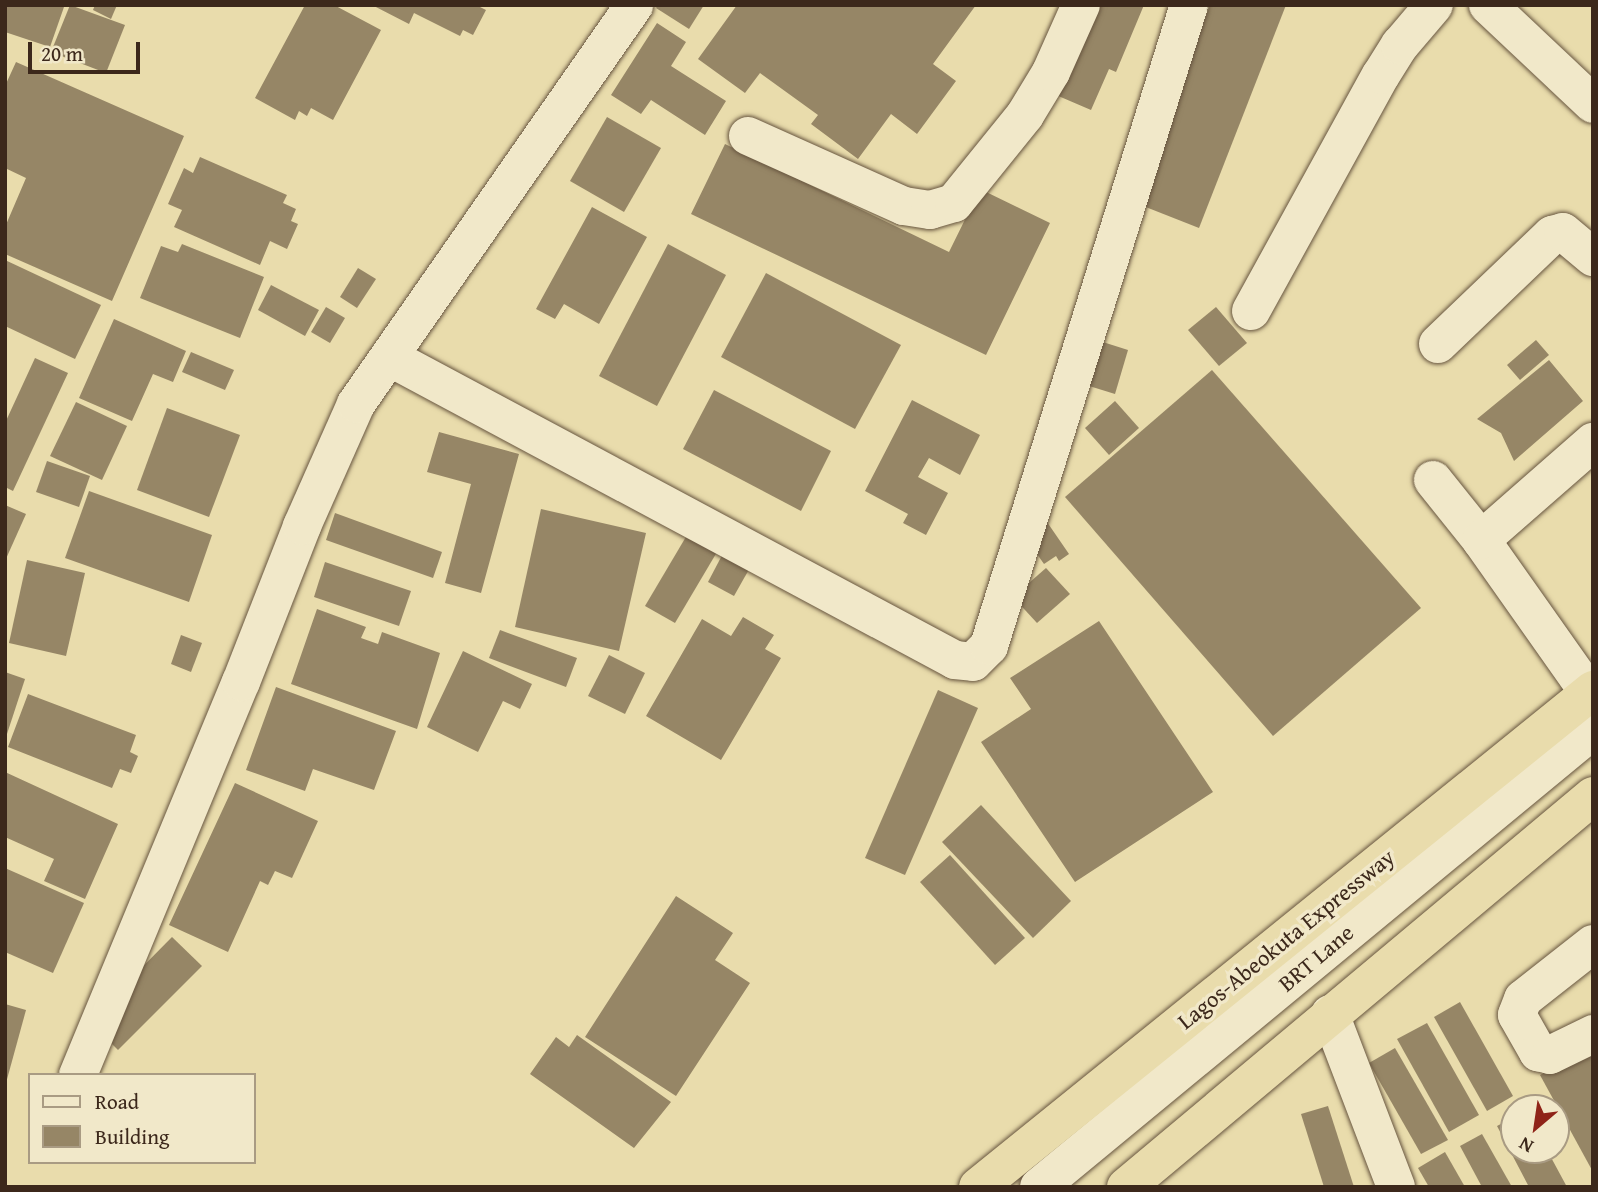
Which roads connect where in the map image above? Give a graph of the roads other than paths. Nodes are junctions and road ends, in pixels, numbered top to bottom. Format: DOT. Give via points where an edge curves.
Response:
graph roads {
  1 [pos="634,5"];
  2 [pos="1081,5"];
  3 [pos="1189,5"];
  4 [pos="1434,5"];
  5 [pos="1488,5"];
  6 [pos="1593,104"];
  7 [pos="748,136"];
  8 [pos="1593,257"];
  9 [pos="1251,311"];
  10 [pos="1438,344"];
  11 [pos="389,357"];
  12 [pos="1593,442"];
  13 [pos="1433,480"];
  14 [pos="1481,540"];
  15 [pos="1592,705"];
  16 [pos="1593,796"];
  17 [pos="1593,944"];
  18 [pos="1330,1014"];
  19 [pos="1593,1034"];
  20 [pos="79,1073"];
  21 [pos="978,1187"];
  22 [pos="1039,1187"];
  23 [pos="1126,1187"];
  24 [pos="1396,1187"];
  1 -- 11 [label="street"];
  2 -- 7 [label="street" via="1026,115 954,203 930,210 904,206"];
  3 -- 11 [label="street" via="989,646 973,662 955,660"];
  4 -- 9 [label="street" via="1381,75"];
  5 -- 6 [label="street"];
  8 -- 10 [label="street" via="1563,232 1552,235"];
  11 -- 20 [label="street" via="356,404 332,456"];
  12 -- 14 [label="street"];
  13 -- 14 [label="street"];
  14 -- 15 [label="street"];
  15 -- 21 [label="highway, Lagos-Abeokuta Expressway"];
  15 -- 22 [label="street, BRT Lane"];
  16 -- 18 [label="highway"];
  17 -- 19 [label="street" via="1523,999 1517,1015 1538,1052 1550,1055"];
  18 -- 23 [label="highway"];
  18 -- 24 [label="street"];
}
